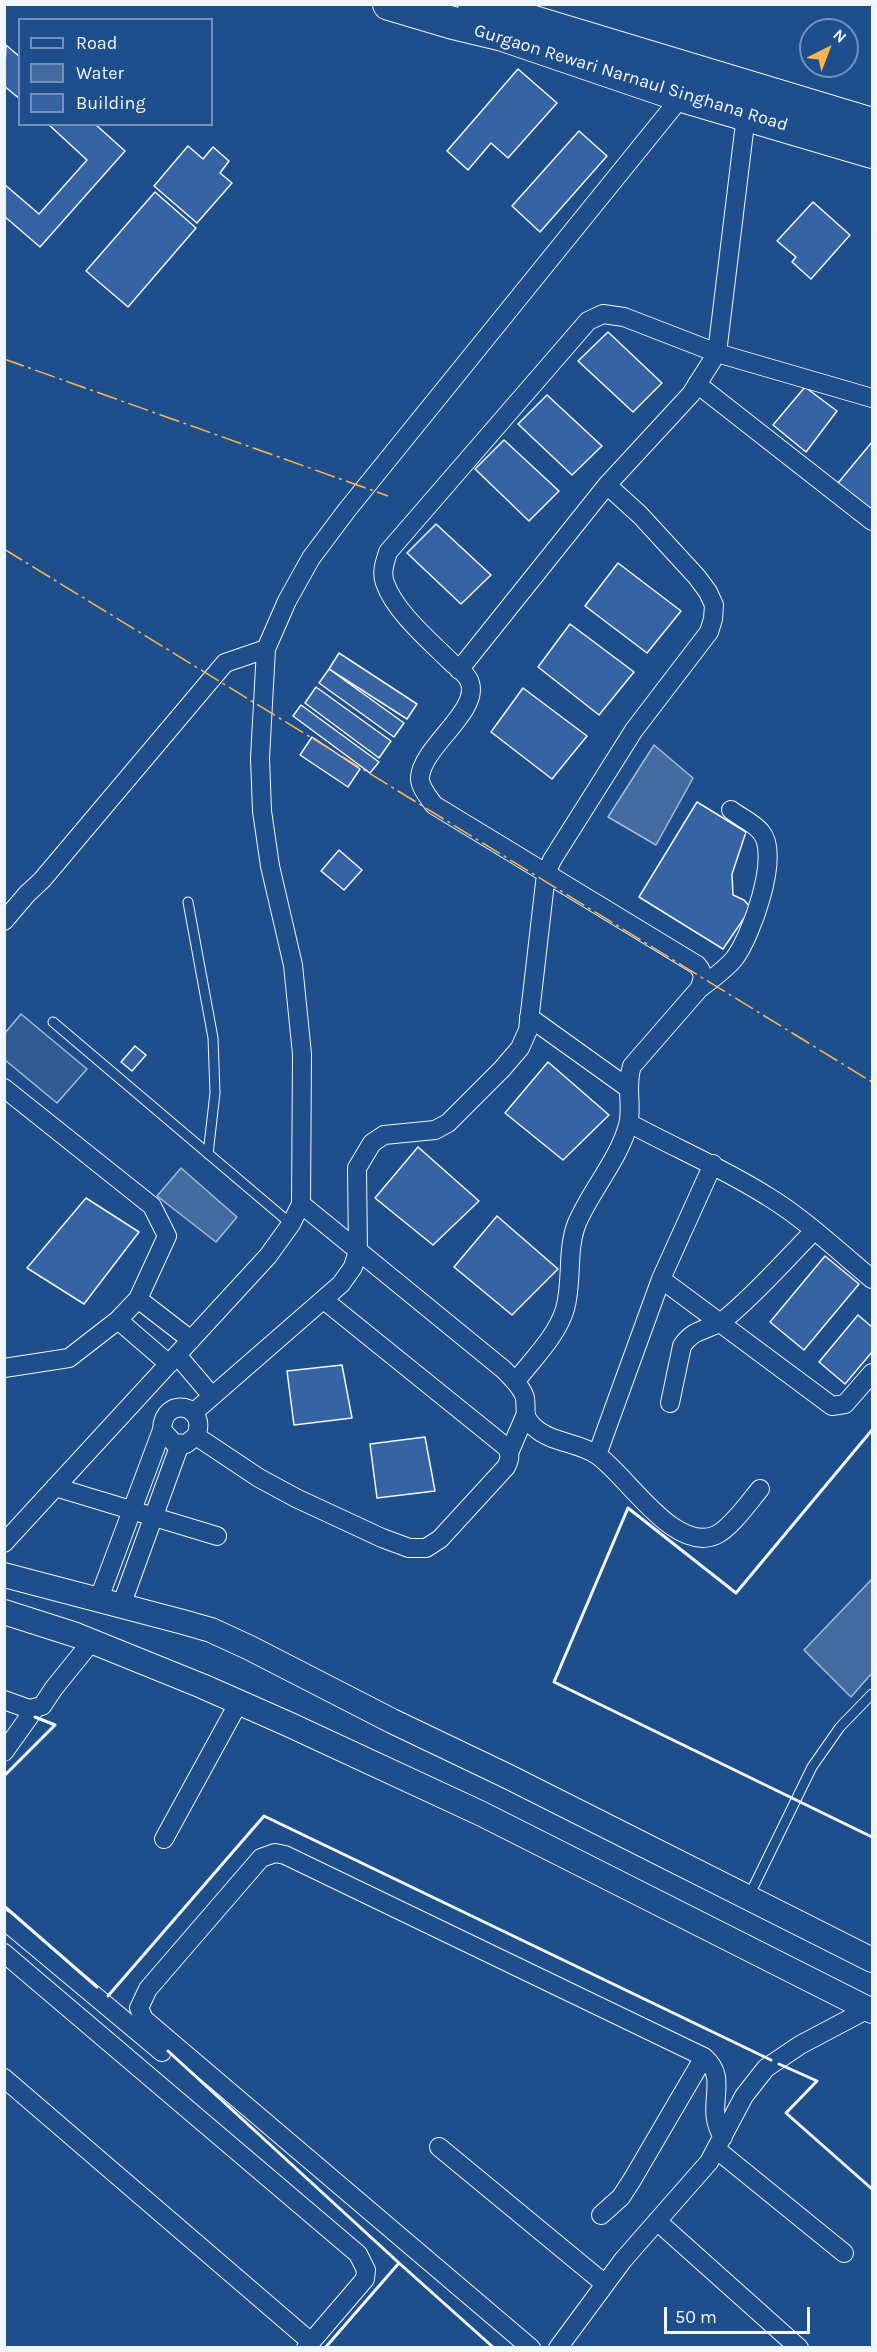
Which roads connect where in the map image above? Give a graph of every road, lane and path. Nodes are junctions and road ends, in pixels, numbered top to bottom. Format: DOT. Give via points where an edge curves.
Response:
graph roads {
  1 [pos="389,4"];
  2 [pos="475,5"];
  3 [pos="690,84"];
  4 [pos="746,115"];
  5 [pos="824,124"];
  6 [pos="873,124"];
  7 [pos="873,152"];
  8 [pos="717,353"];
  9 [pos="697,384"];
  10 [pos="873,398"];
  11 [pos="608,485"];
  12 [pos="873,521"];
  13 [pos="266,649"];
  14 [pos="459,670"];
  15 [pos="731,810"];
  16 [pos="546,874"];
  17 [pos="188,902"];
  18 [pos="4,921"];
  19 [pos="699,989"];
  20 [pos="529,1017"];
  21 [pos="53,1022"];
  22 [pos="4,1088"];
  23 [pos="628,1088"];
  24 [pos="629,1123"];
  25 [pos="208,1154"];
  26 [pos="713,1164"];
  27 [pos="301,1204"];
  28 [pos="291,1224"];
  29 [pos="814,1231"];
  30 [pos="358,1251"];
  31 [pos="661,1279"];
  32 [pos="873,1279"];
  33 [pos="138,1299"];
  34 [pos="324,1299"];
  35 [pos="118,1320"];
  36 [pos="720,1322"];
  37 [pos="191,1340"];
  38 [pos="173,1359"];
  39 [pos="4,1368"];
  40 [pos="873,1373"];
  41 [pos="516,1382"];
  42 [pos="212,1396"];
  43 [pos="670,1403"];
  44 [pos="194,1413"];
  45 [pos="525,1416"];
  46 [pos="162,1430"];
  47 [pos="188,1440"];
  48 [pos="509,1453"];
  49 [pos="597,1455"];
  50 [pos="56,1487"];
  51 [pos="760,1489"];
  52 [pos="132,1510"];
  53 [pos="153,1518"];
  54 [pos="217,1536"];
  55 [pos="4,1543"];
  56 [pos="4,1575"];
  57 [pos="98,1601"];
  58 [pos="122,1606"];
  59 [pos="4,1612"];
  60 [pos="92,1641"];
  61 [pos="873,1694"];
  62 [pos="4,1700"];
  63 [pos="239,1702"];
  64 [pos="34,1710"];
  65 [pos="4,1752"];
  66 [pos="164,1839"];
  67 [pos="748,1898"];
  68 [pos="4,1920"];
  69 [pos="4,1953"];
  70 [pos="873,1960"];
  71 [pos="870,2010"];
  72 [pos="162,2052"];
  73 [pos="704,2057"];
  74 [pos="4,2078"];
  75 [pos="720,2143"];
  76 [pos="439,2147"];
  77 [pos="601,2215"];
  78 [pos="657,2220"];
  79 [pos="844,2253"];
  80 [pos="605,2284"];
  81 [pos="308,2345"];
  82 [pos="799,2347"];
  83 [pos="531,2348"];
  84 [pos="558,2348"];
  1 -- 3 [label="highway, Gurgaon Rewari Narnaul Singhana Road"];
  2 -- 3 [label="highway, Gurgaon Rewari Narnaul Singhana Road"];
  3 -- 4 [label="highway, Gurgaon Rewari Narnaul Singhana Road"];
  3 -- 5 [label="highway, Gurgaon Rewari Narnaul Singhana Road"];
  3 -- 13 [label="street" via="347,510 311,558"];
  4 -- 5 [label="highway, Gurgaon Rewari Narnaul Singhana Road"];
  4 -- 8 [label="street"];
  5 -- 6 [label="highway, Gurgaon Rewari Narnaul Singhana Road"];
  5 -- 7 [label="highway, Gurgaon Rewari Narnaul Singhana Road"];
  8 -- 9 [label="street"];
  8 -- 10 [label="street"];
  8 -- 14 [label="street" via="624,317 603,314 588,321 388,552 384,582 397,604"];
  9 -- 11 [label="street"];
  9 -- 12 [label="street"];
  11 -- 14 [label="street"];
  11 -- 16 [label="street" via="697,577 714,605 713,618 709,632 634,730"];
  13 -- 18 [label="street" via="225,663"];
  13 -- 27 [label="street" via="260,758 262,811 270,866 293,965 302,1054"];
  14 -- 16 [label="street" via="470,680 472,693 426,760 420,778 424,790 434,805"];
  15 -- 19 [label="street" via="761,832 766,842 762,898 749,935 733,960"];
  16 -- 19 [label="street" via="697,965 704,978"];
  16 -- 20 [label="street"];
  17 -- 25 [label="lane" via="213,1038 215,1093"];
  19 -- 23 [label="street" via="637,1058 628,1075"];
  20 -- 23 [label="street"];
  20 -- 30 [label="street" via="520,1048 448,1123 435,1130 384,1135 372,1143 357,1168"];
  21 -- 25 [label="lane"];
  22 -- 33 [label="street" via="152,1206 167,1236"];
  23 -- 24 [label="street"];
  24 -- 26 [label="street"];
  24 -- 41 [label="street" via="576,1227 564,1311"];
  25 -- 28 [label="lane"];
  26 -- 29 [label="street" via="770,1198"];
  26 -- 31 [label="street"];
  27 -- 28 [label="street"];
  27 -- 30 [label="street"];
  28 -- 37 [label="street" via="268,1256"];
  29 -- 32 [label="street"];
  29 -- 36 [label="street"];
  30 -- 34 [label="street" via="341,1284"];
  30 -- 41 [label="street"];
  31 -- 36 [label="street"];
  31 -- 49 [label="street"];
  33 -- 35 [label="street"];
  33 -- 37 [label="street"];
  34 -- 42 [label="street"];
  34 -- 48 [label="street"];
  35 -- 38 [label="street"];
  35 -- 39 [label="street" via="69,1358"];
  36 -- 40 [label="street" via="832,1406 845,1404"];
  36 -- 43 [label="street" via="694,1332 682,1346"];
  37 -- 38 [label="street"];
  38 -- 42 [label="street"];
  38 -- 50 [label="street"];
  41 -- 45 [label="street" via="525,1397"];
  42 -- 44 [label="street"];
  44 -- 46 [label="street" via="182,1407 170,1410 163,1419"];
  44 -- 47 [label="street" via="199,1424"];
  45 -- 48 [label="street"];
  45 -- 49 [label="street" via="536,1429"];
  46 -- 47 [label="street" via="169,1440"];
  46 -- 52 [label="street"];
  47 -- 48 [label="street" via="296,1498 409,1548 426,1548 440,1539 506,1467"];
  47 -- 53 [label="street"];
  49 -- 51 [label="street" via="664,1521 704,1539 725,1529"];
  50 -- 52 [label="street"];
  50 -- 55 [label="street"];
  52 -- 53 [label="street"];
  52 -- 57 [label="street"];
  53 -- 54 [label="street"];
  53 -- 58 [label="street"];
  56 -- 57 [label="street"];
  57 -- 58 [label="street"];
  58 -- 67 [label="street" via="211,1630 250,1648"];
  59 -- 60 [label="street"];
  60 -- 63 [label="street"];
  60 -- 64 [label="street" via="42,1706"];
  61 -- 67 [label="lane" via="840,1727 812,1767"];
  62 -- 64 [label="street"];
  63 -- 66 [label="street"];
  63 -- 71 [label="street" via="482,1814"];
  64 -- 65 [label="street"];
  67 -- 70 [label="street"];
  68 -- 72 [label="street"];
  69 -- 81 [label="street" via="358,2254 366,2270 365,2279"];
  71 -- 75 [label="street" via="800,2045 766,2068 744,2096"];
  73 -- 75 [label="street" via="714,2065 717,2074 714,2118"];
  73 -- 77 [label="street" via="633,2180 621,2198"];
  73 -- 83 [label="street" via="275,1853 261,1858 148,1989 139,2008 144,2019"];
  74 -- 81 [label="street"];
  75 -- 78 [label="street" via="709,2162"];
  75 -- 79 [label="street"];
  76 -- 80 [label="street"];
  78 -- 80 [label="street"];
  78 -- 82 [label="street"];
  80 -- 84 [label="street"];
}
